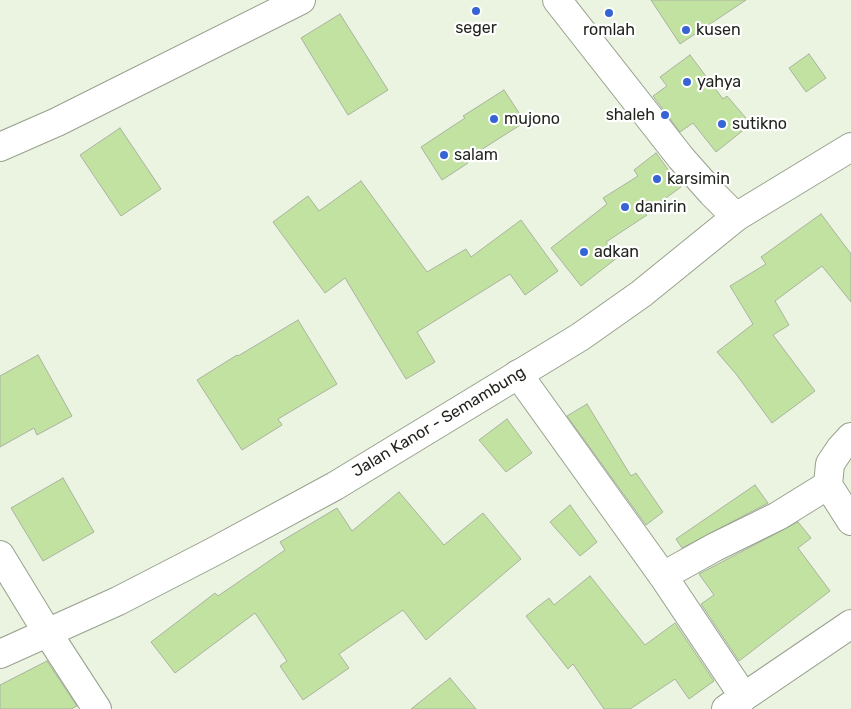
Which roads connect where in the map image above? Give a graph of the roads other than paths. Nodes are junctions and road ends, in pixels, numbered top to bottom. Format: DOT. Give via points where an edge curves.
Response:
graph roads {
  1 [pos="301,0"];
  2 [pos="557,0"];
  3 [pos="851,146"];
  4 [pos="0,147"];
  5 [pos="736,217"];
  6 [pos="518,374"];
  7 [pos="851,437"];
  8 [pos="828,485"];
  9 [pos="851,521"];
  10 [pos="4,561"];
  11 [pos="663,576"];
  12 [pos="41,623"];
  13 [pos="851,624"];
  14 [pos="0,654"];
  15 [pos="735,703"];
  16 [pos="97,709"];
  1 -- 4 [label="street" via="57,122"];
  2 -- 5 [label="street" via="681,158"];
  3 -- 5 [label="street, Jalan Kanor - Semambung"];
  5 -- 6 [label="street, Jalan Kanor - Semambung" via="641,294 580,337"];
  6 -- 11 [label="street"];
  6 -- 12 [label="street, Jalan Kanor - Semambung" via="335,486 213,552 126,596"];
  7 -- 8 [label="street" via="830,464"];
  8 -- 9 [label="street"];
  8 -- 11 [label="street" via="778,516"];
  10 -- 12 [label="street"];
  11 -- 15 [label="street"];
  12 -- 14 [label="street, Jalan Kanor - Semambung"];
  12 -- 16 [label="street"];
  13 -- 15 [label="street"];
}
